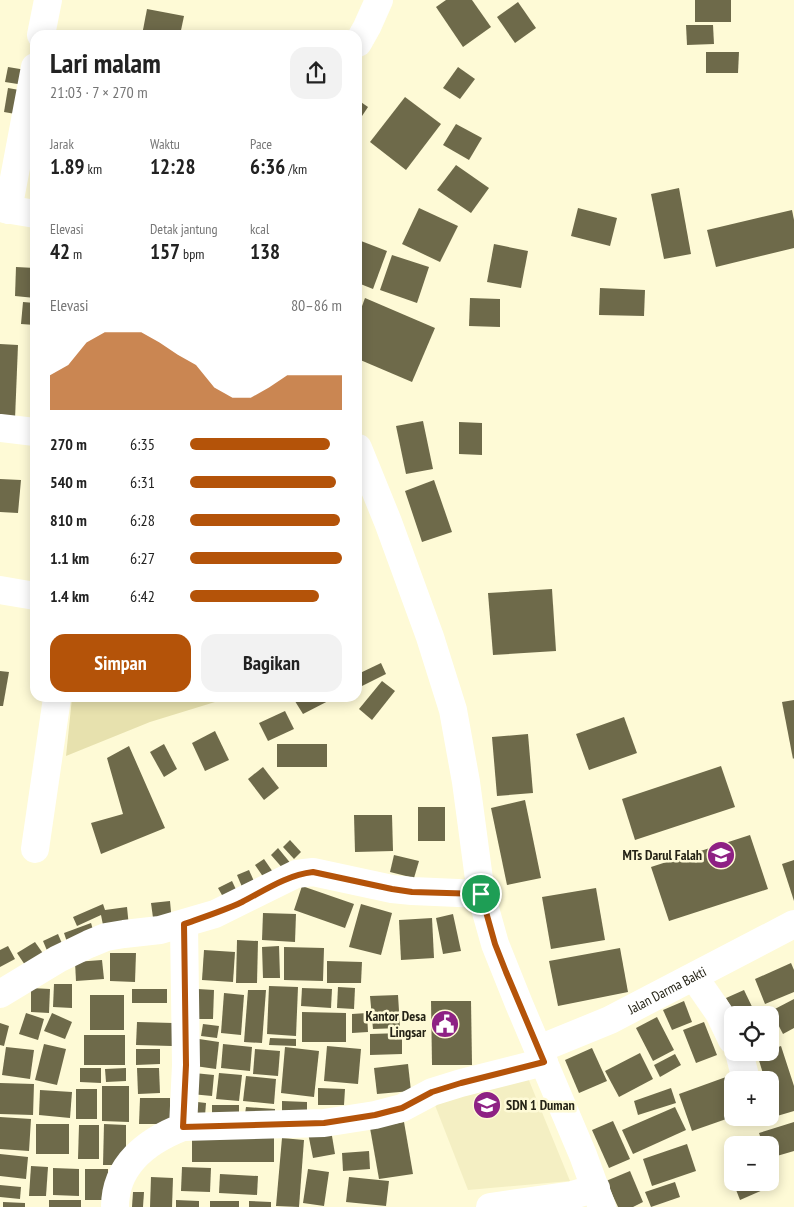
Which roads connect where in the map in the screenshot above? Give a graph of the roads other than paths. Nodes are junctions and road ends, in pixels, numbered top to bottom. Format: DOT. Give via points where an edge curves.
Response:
graph roads {
  1 [pos="48,0"];
  2 [pos="379,0"];
  3 [pos="42,30"];
  4 [pos="362,37"];
  5 [pos="30,90"];
  6 [pos="4,209"];
  7 [pos="30,213"];
  8 [pos="0,428"];
  9 [pos="30,431"];
  10 [pos="362,458"];
  11 [pos="0,590"];
  12 [pos="30,595"];
  13 [pos="56,702"];
  14 [pos="35,849"];
  15 [pos="481,894"];
  16 [pos="184,924"];
  17 [pos="794,924"];
  18 [pos="694,977"];
  19 [pos="0,994"];
  20 [pos="724,1023"];
  21 [pos="541,1056"];
  22 [pos="183,1127"];
  23 [pos="599,1197"];
  24 [pos="115,1207"];
  25 [pos="490,1207"];
  1 -- 3 [label="street"];
  2 -- 4 [label="street"];
  5 -- 6 [label="street"];
  6 -- 7 [label="street"];
  8 -- 9 [label="street"];
  10 -- 15 [label="street" via="430,637 453,710"];
  11 -- 12 [label="street"];
  13 -- 14 [label="street"];
  15 -- 16 [label="street" via="412,892 313,872 296,874 215,914"];
  15 -- 21 [label="street" via="495,944"];
  16 -- 19 [label="street" via="106,937 76,949"];
  16 -- 22 [label="street" via="186,1065"];
  17 -- 18 [label="street, Jalan Darma Bakti"];
  18 -- 20 [label="street"];
  18 -- 21 [label="street, Jalan Darma Bakti"];
  21 -- 22 [label="street, Jalan Darma Bakti" via="432,1092 402,1108 375,1115 324,1123"];
  21 -- 23 [label="street"];
  22 -- 24 [label="street" via="166,1134 132,1159 121,1176"];
  23 -- 25 [label="street" via="574,1195"];
}
